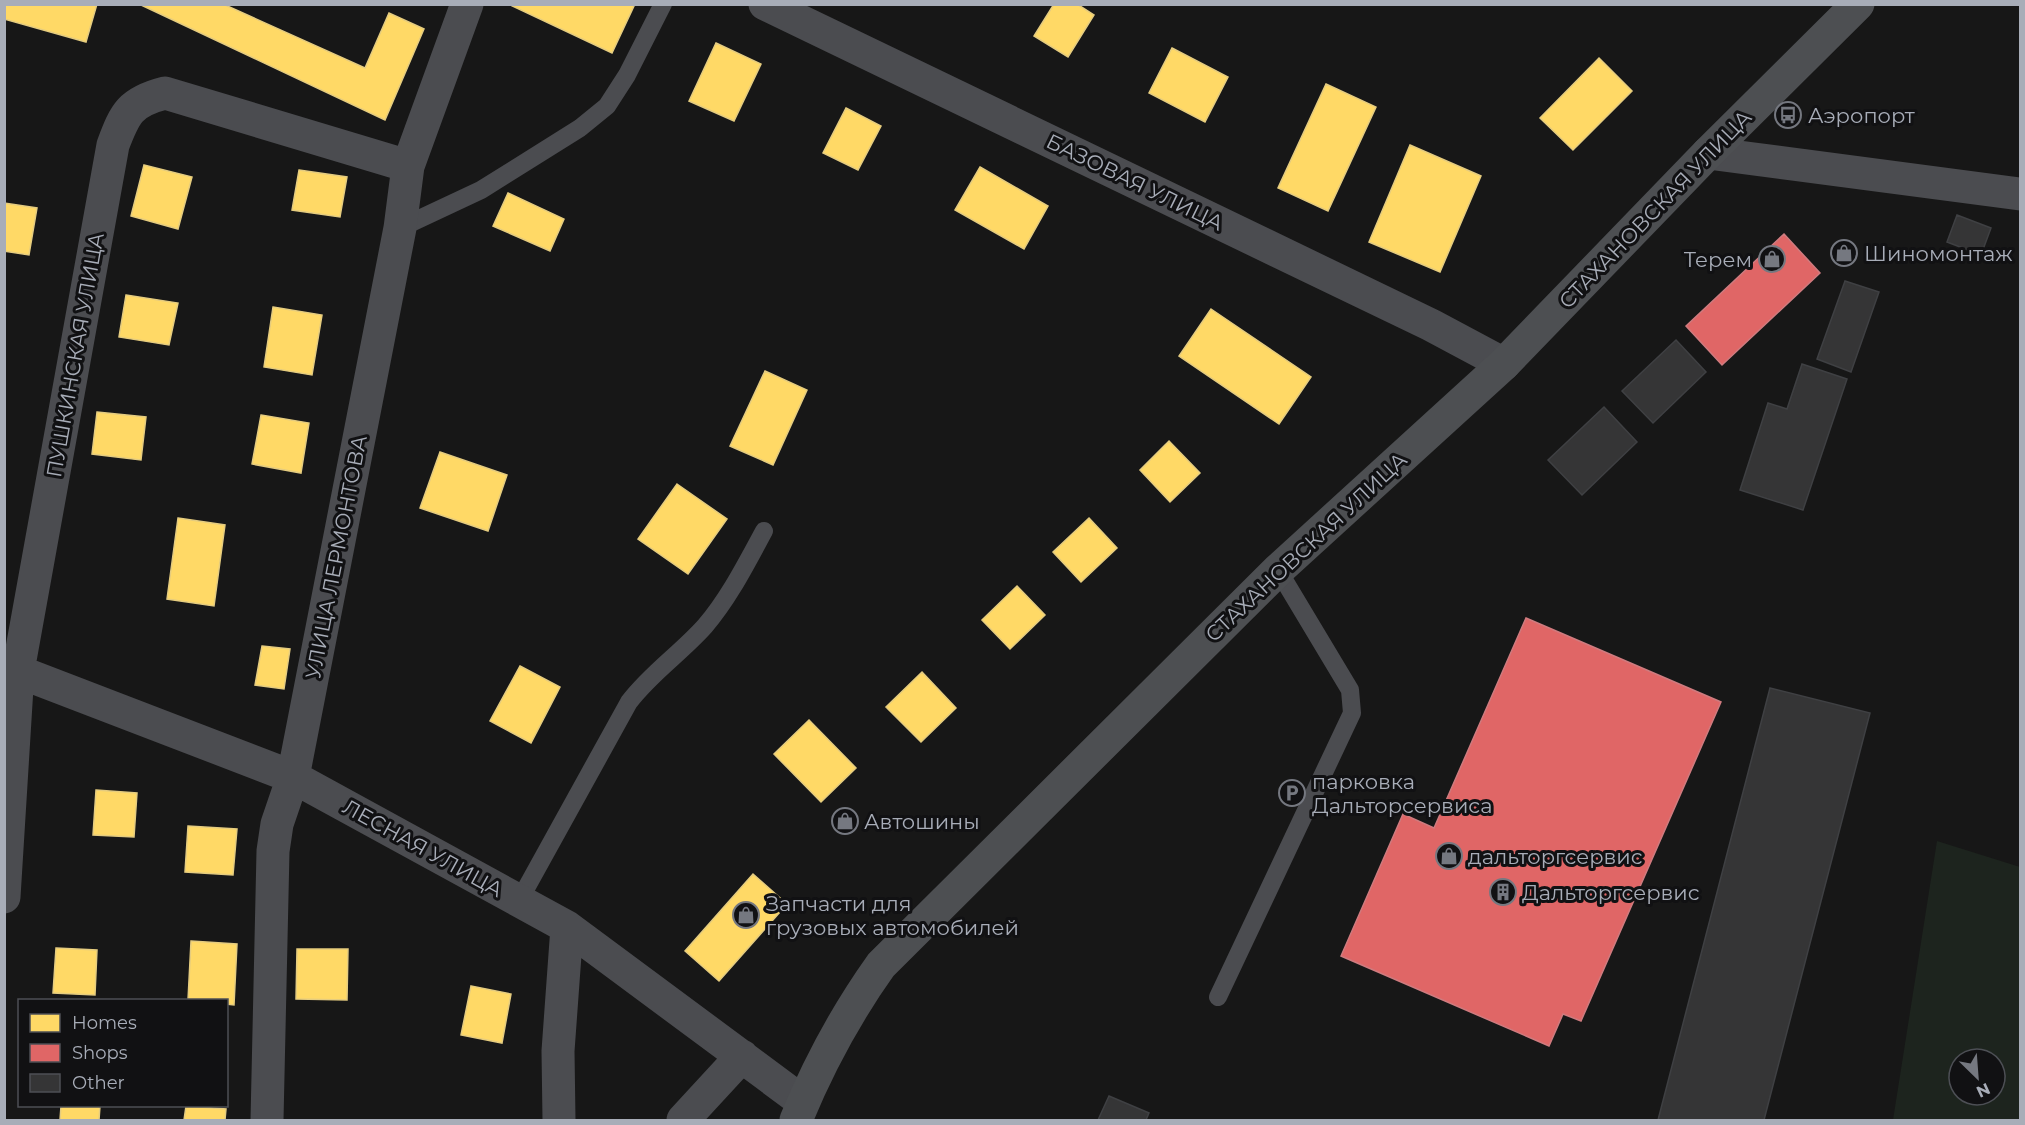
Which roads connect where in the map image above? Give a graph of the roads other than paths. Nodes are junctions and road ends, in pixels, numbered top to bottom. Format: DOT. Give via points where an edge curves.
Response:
graph roads {
  1 [pos="467,4"];
  2 [pos="663,4"];
  3 [pos="765,4"];
  4 [pos="1858,4"];
  5 [pos="1708,153"];
  6 [pos="408,166"];
  7 [pos="2020,194"];
  8 [pos="400,228"];
  9 [pos="1504,364"];
  10 [pos="764,531"];
  11 [pos="1278,570"];
  12 [pos="11,669"];
  13 [pos="293,777"];
  14 [pos="4,897"];
  15 [pos="519,901"];
  16 [pos="567,927"];
  17 [pos="1218,997"];
  18 [pos="742,1056"];
  19 [pos="799,1111"];
  20 [pos="267,1120"];
  21 [pos="559,1120"];
  22 [pos="683,1120"];
  1 -- 6 [label="street, УЛИЦА ЛЕРМОНТОВА"];
  2 -- 8 [label="lane" via="607,106 580,128 481,190"];
  3 -- 9 [label="street, БАЗОВАЯ УЛИЦА" via="1421,320"];
  4 -- 5 [label="main road, СТАХАНОВСКАЯ УЛИЦА"];
  5 -- 7 [label="street"];
  5 -- 9 [label="main road, СТАХАНОВСКАЯ УЛИЦА"];
  6 -- 8 [label="street, УЛИЦА ЛЕРМОНТОВА"];
  6 -- 12 [label="street, ПУШКИНСКАЯ УЛИЦА" via="165,93 146,97 124,116 113,145"];
  8 -- 13 [label="street, УЛИЦА ЛЕРМОНТОВА"];
  9 -- 11 [label="main road, СТАХАНОВСКАЯ УЛИЦА"];
  10 -- 15 [label="lane" via="722,605 629,702"];
  11 -- 17 [label="lane" via="1350,690 1352,713"];
  11 -- 19 [label="main road, СТАХАНОВСКАЯ УЛИЦА" via="881,964 822,1058"];
  12 -- 13 [label="street, ЛЕСНАЯ УЛИЦА"];
  12 -- 14 [label="street, ПУШКИНСКАЯ УЛИЦА"];
  13 -- 15 [label="street, ЛЕСНАЯ УЛИЦА"];
  13 -- 20 [label="street, УЛИЦА ЛЕРМОНТОВА" via="277,824 273,851"];
  15 -- 16 [label="street, ЛЕСНАЯ УЛИЦА"];
  16 -- 18 [label="street, ЛЕСНАЯ УЛИЦА"];
  16 -- 21 [label="street" via="558,1051"];
  18 -- 19 [label="street, ЛЕСНАЯ УЛИЦА"];
  18 -- 22 [label="street"];
}
